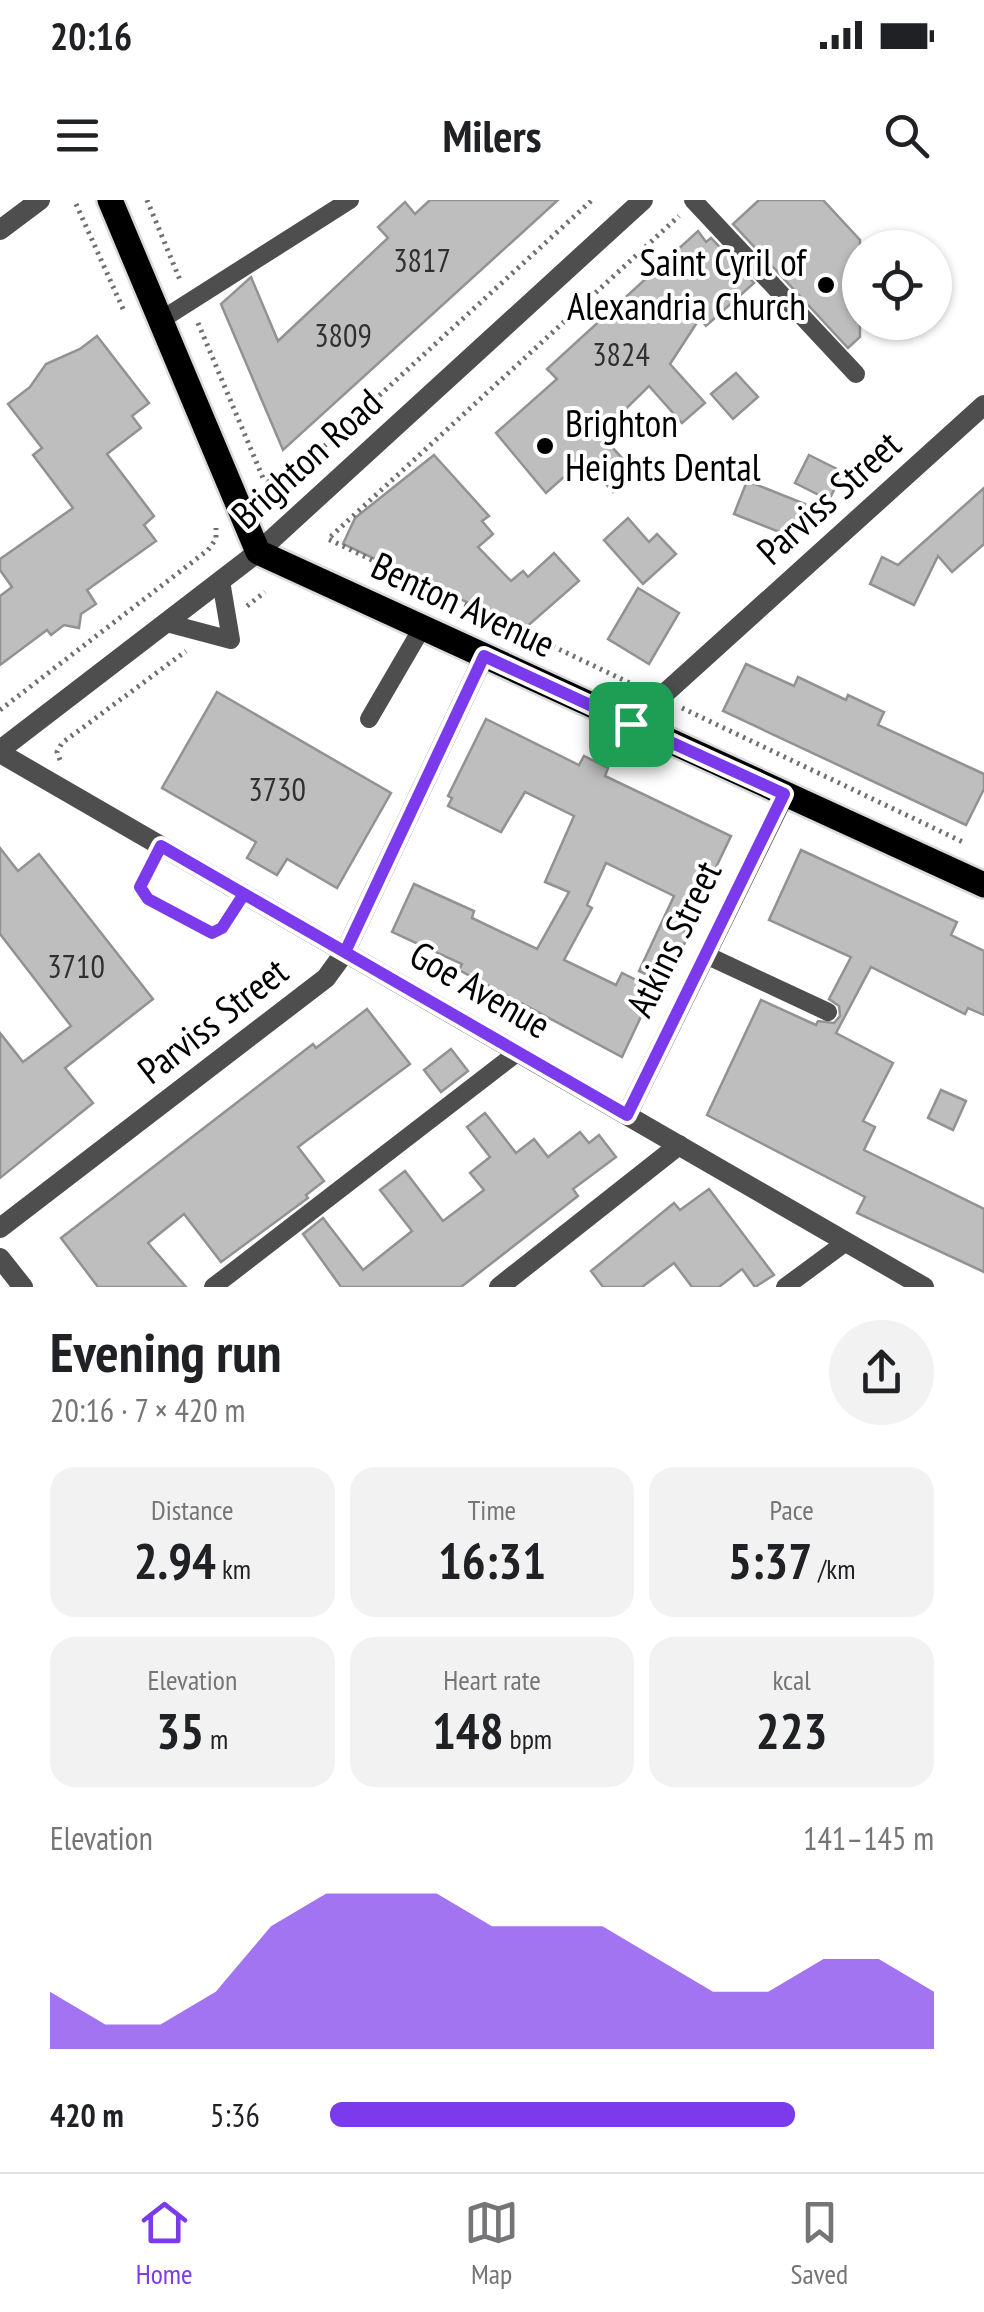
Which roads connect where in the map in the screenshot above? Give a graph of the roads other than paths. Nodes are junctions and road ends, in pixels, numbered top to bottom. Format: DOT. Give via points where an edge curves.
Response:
graph roads {
  1 [pos="40,200"];
  2 [pos="110,200"];
  3 [pos="350,200"];
  4 [pos="643,200"];
  5 [pos="694,200"];
  6 [pos="0,230"];
  7 [pos="160,320"];
  8 [pos="856,374"];
  9 [pos="984,405"];
  10 [pos="258,552"];
  11 [pos="220,581"];
  12 [pos="167,622"];
  13 [pos="422,628"];
  14 [pos="484,656"];
  15 [pos="369,719"];
  16 [pos="631,724"];
  17 [pos="0,752"];
  18 [pos="784,794"];
  19 [pos="161,846"];
  20 [pos="984,885"];
  21 [pos="244,894"];
  22 [pos="345,952"];
  23 [pos="706,955"];
  24 [pos="828,1012"];
  25 [pos="518,1052"];
  26 [pos="627,1115"];
  27 [pos="680,1146"];
  28 [pos="0,1228"];
  29 [pos="846,1242"];
  30 [pos="0,1258"];
  31 [pos="22,1287"];
  32 [pos="214,1287"];
  33 [pos="499,1287"];
  34 [pos="785,1287"];
  35 [pos="924,1287"];
  1 -- 6 [label="street"];
  2 -- 7 [label="main road"];
  3 -- 7 [label="lane"];
  4 -- 10 [label="street, Brighton Road"];
  5 -- 8 [label="lane"];
  7 -- 10 [label="main road"];
  9 -- 16 [label="street, Parviss Street"];
  10 -- 11 [label="street, Brighton Road"];
  10 -- 13 [label="main road, Benton Avenue"];
  11 -- 12 [label="street, Brighton Road"];
  11 -- 12 [label="lane" via="231,640"];
  12 -- 17 [label="street, Brighton Road"];
  13 -- 14 [label="main road, Benton Avenue"];
  13 -- 15 [label="lane"];
  14 -- 16 [label="main road, Benton Avenue"];
  14 -- 22 [label="street, Parviss Street"];
  16 -- 18 [label="main road, Benton Avenue"];
  17 -- 19 [label="street, Goe Avenue"];
  18 -- 20 [label="main road, Benton Avenue"];
  18 -- 23 [label="street, Atkins Street"];
  19 -- 21 [label="street, Goe Avenue"];
  19 -- 21 [label="lane" via="142,878 148,899 212,933"];
  21 -- 22 [label="street, Goe Avenue"];
  22 -- 25 [label="street, Goe Avenue"];
  22 -- 28 [label="street, Parviss Street" via="326,978"];
  23 -- 24 [label="lane"];
  23 -- 26 [label="street, Atkins Street"];
  25 -- 26 [label="street, Goe Avenue"];
  25 -- 32 [label="lane"];
  26 -- 27 [label="street, Goe Avenue"];
  27 -- 29 [label="street, Goe Avenue"];
  27 -- 33 [label="street"];
  29 -- 34 [label="lane"];
  29 -- 35 [label="street, Goe Avenue"];
  30 -- 31 [label="street"];
}
